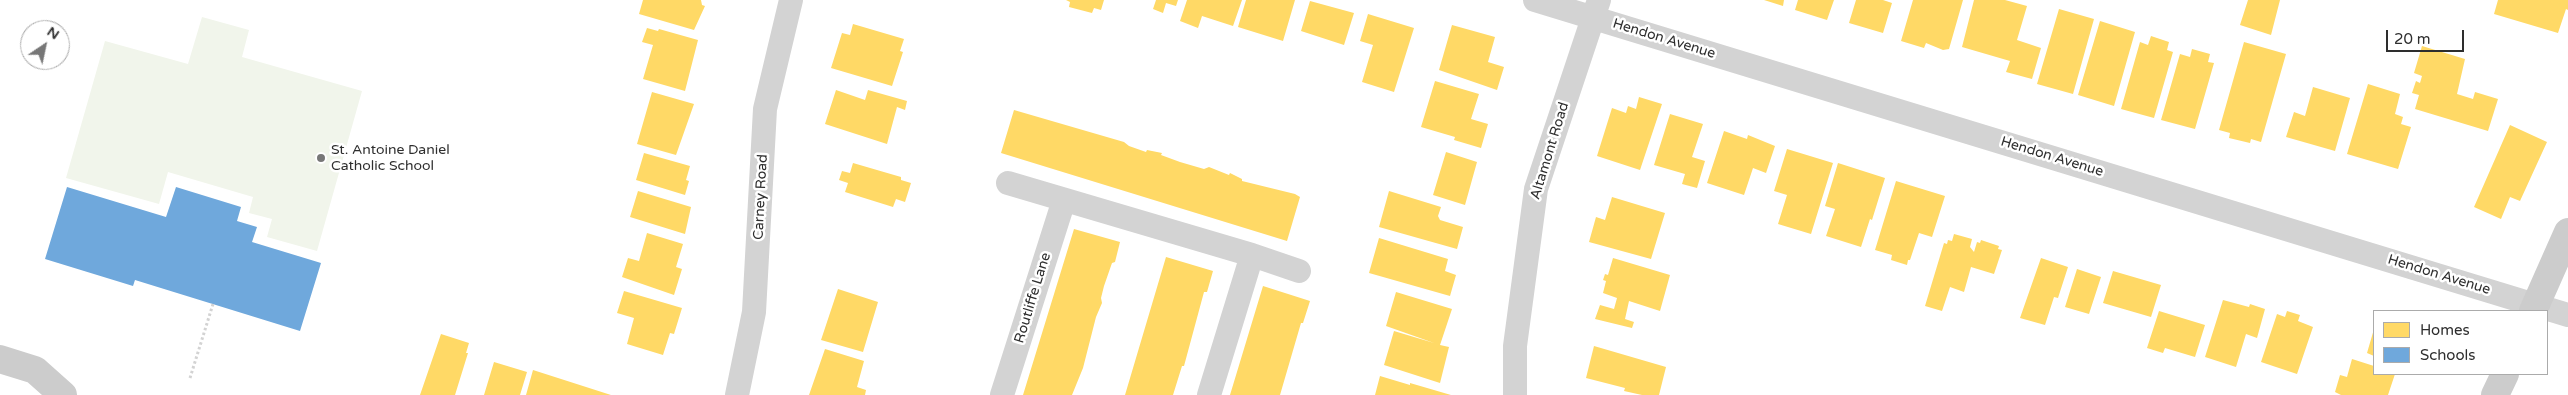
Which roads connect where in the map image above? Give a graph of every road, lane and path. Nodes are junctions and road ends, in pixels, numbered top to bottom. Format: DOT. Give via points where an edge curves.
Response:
graph roads {
  1 [pos="791,0"];
  2 [pos="1535,0"];
  3 [pos="1596,9"];
  4 [pos="1008,183"];
  5 [pos="1064,200"];
  6 [pos="2568,232"];
  7 [pos="1252,256"];
  8 [pos="1299,271"];
  9 [pos="213,304"];
  10 [pos="2534,308"];
  11 [pos="2548,311"];
  12 [pos="2568,315"];
  13 [pos="0,359"];
  14 [pos="2505,375"];
  15 [pos="190,378"];
  16 [pos="63,395"];
  17 [pos="737,395"];
  18 [pos="1002,395"];
  19 [pos="1208,395"];
  20 [pos="1515,395"];
  21 [pos="2495,395"];
  1 -- 17 [label="street, Carney Road" via="765,109 754,312"];
  2 -- 3 [label="street, Hendon Avenue"];
  3 -- 10 [label="street, Hendon Avenue"];
  3 -- 20 [label="street, Altamont Road" via="1536,189 1515,346"];
  4 -- 5 [label="street"];
  5 -- 7 [label="street"];
  5 -- 18 [label="street, Routliffe Lane"];
  6 -- 10 [label="street"];
  7 -- 8 [label="street"];
  7 -- 19 [label="street"];
  9 -- 15 [label="path"];
  11 -- 12 [label="street, Hendon Avenue"];
  13 -- 16 [label="street" via="35,370"];
  14 -- 21 [label="street"];
}
